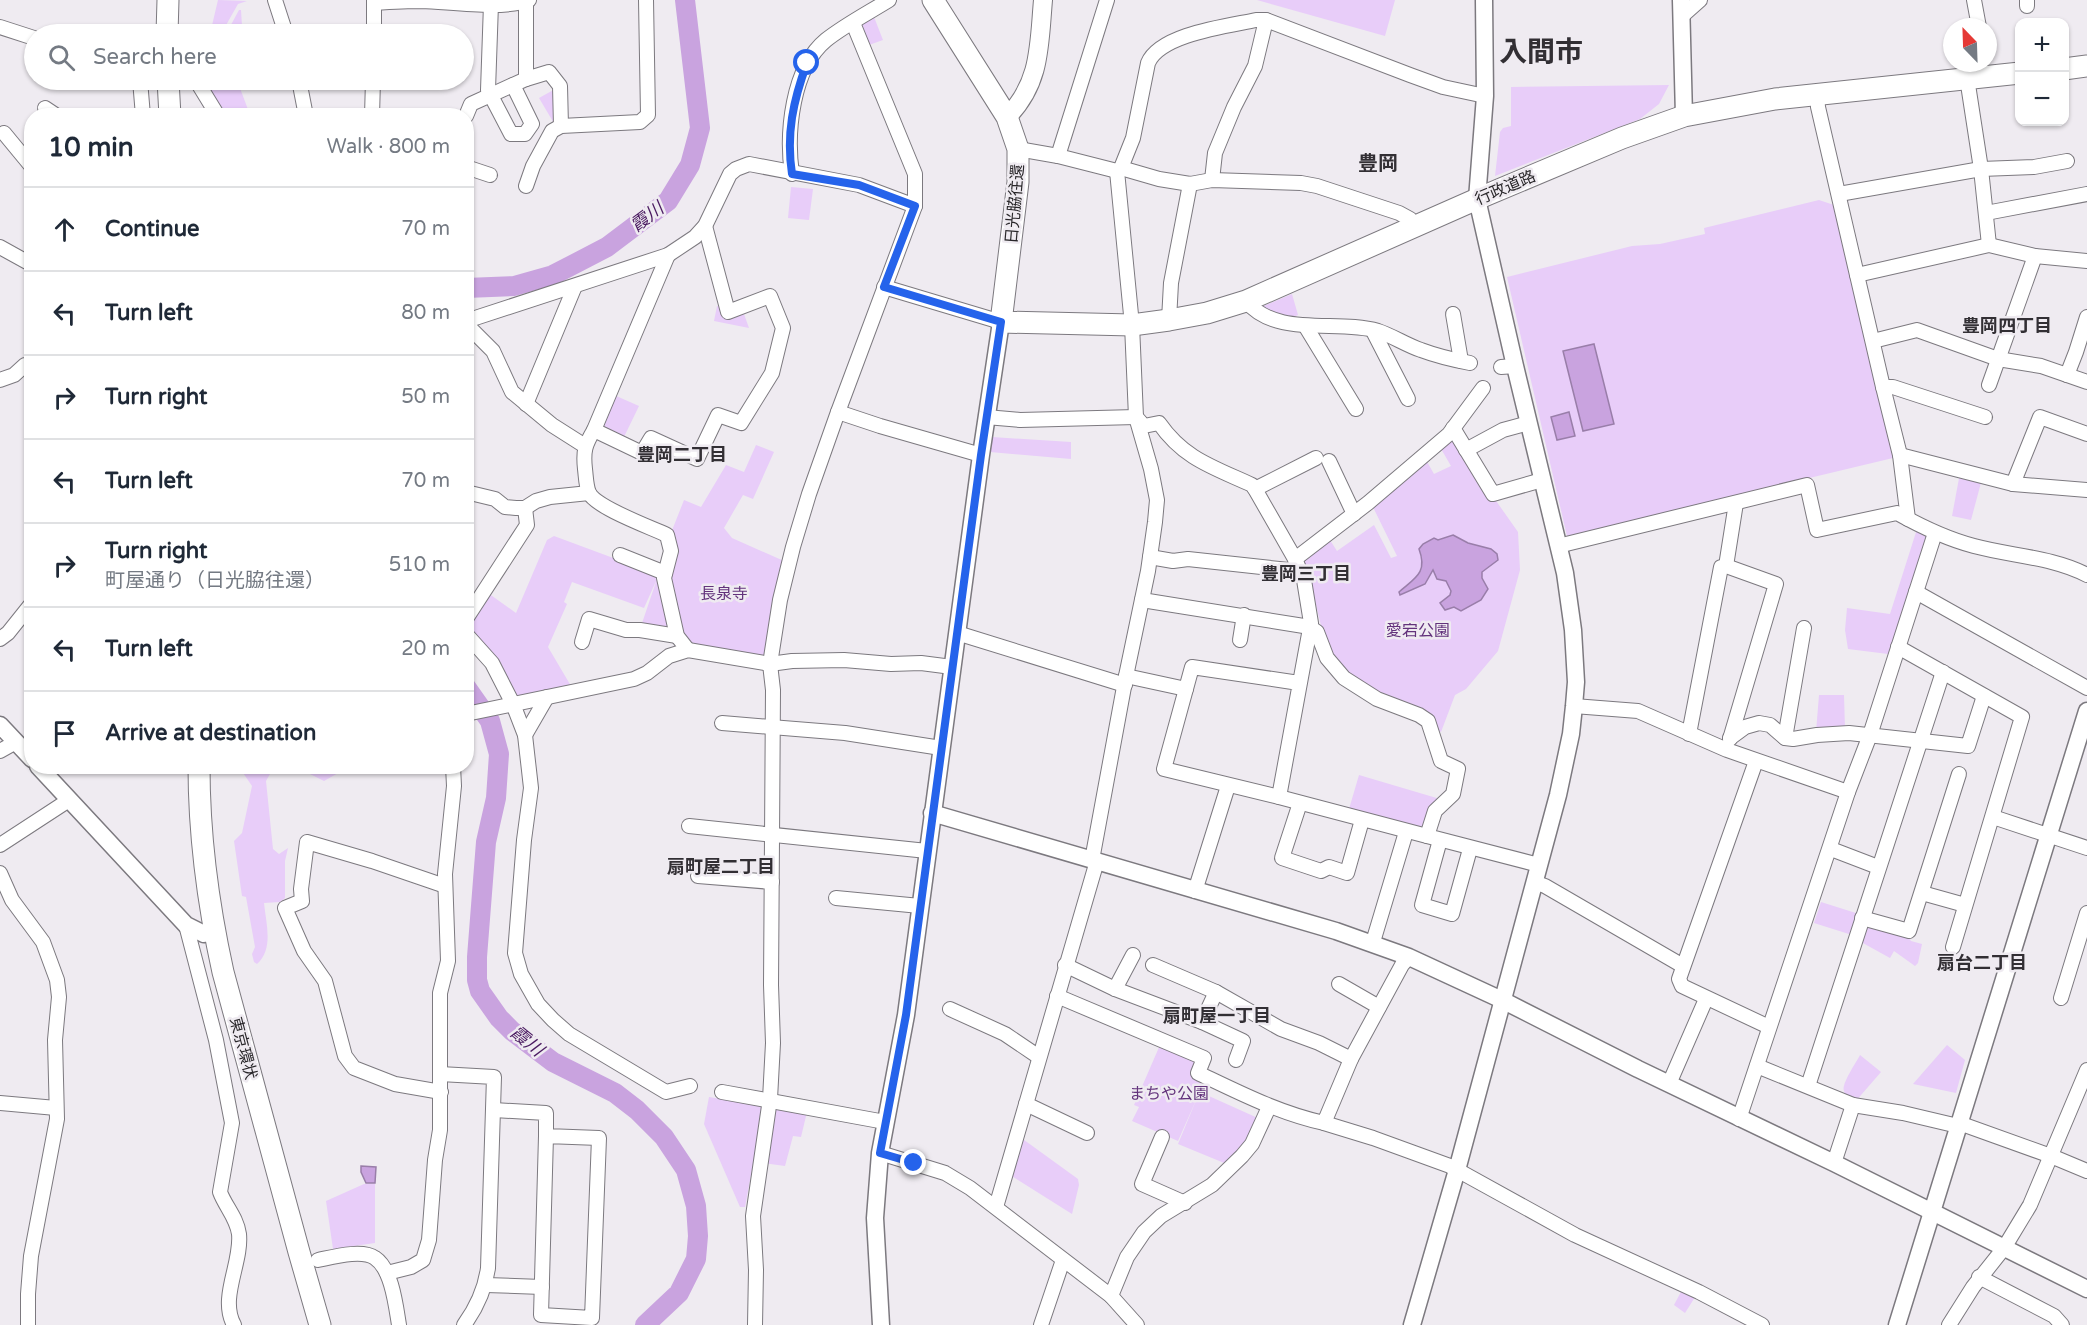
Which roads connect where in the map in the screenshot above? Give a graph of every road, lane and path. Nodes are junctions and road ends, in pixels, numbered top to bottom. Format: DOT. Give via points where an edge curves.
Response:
graph roads {
  1 [pos="156,0"];
  2 [pos="168,0"];
  3 [pos="275,0"];
  4 [pos="646,0"];
  5 [pos="889,0"];
  6 [pos="933,0"];
  7 [pos="1043,0"];
  8 [pos="1107,0"];
  9 [pos="1484,0"];
  10 [pos="1700,0"];
  11 [pos="1974,0"];
  12 [pos="374,1"];
  13 [pos="420,1"];
  14 [pos="528,1"];
  15 [pos="491,4"];
  16 [pos="1682,8"];
  17 [pos="1977,18"];
  18 [pos="1266,20"];
  19 [pos="853,23"];
  20 [pos="156,24"];
  21 [pos="167,24"];
  22 [pos="283,24"];
  23 [pos="374,24"];
  24 [pos="0,27"];
  25 [pos="24,35"];
  26 [pos="2087,66"];
  27 [pos="2069,68"];
  28 [pos="1980,72"];
  29 [pos="2015,73"];
  30 [pos="519,82"];
  31 [pos="141,90"];
  32 [pos="158,90"];
  33 [pos="169,90"];
  34 [pos="202,90"];
  35 [pos="302,90"];
  36 [pos="373,90"];
  37 [pos="1817,94"];
  38 [pos="491,95"];
  39 [pos="1485,96"];
  40 [pos="142,108"];
  41 [pos="159,108"];
  42 [pos="170,108"];
  43 [pos="213,108"];
  44 [pos="305,108"];
  45 [pos="372,108"];
  46 [pos="469,108"];
  47 [pos="1684,116"];
  48 [pos="1007,117"];
  49 [pos="561,126"];
  50 [pos="4,133"];
  51 [pos="1018,149"];
  52 [pos="1058,156"];
  53 [pos="24,157"];
  54 [pos="2067,161"];
  55 [pos="1119,169"];
  56 [pos="1981,169"];
  57 [pos="474,170"];
  58 [pos="792,174"];
  59 [pos="490,175"];
  60 [pos="1212,180"];
  61 [pos="1190,184"];
  62 [pos="526,186"];
  63 [pos="1839,194"];
  64 [pos="2087,194"];
  65 [pos="1477,199"];
  66 [pos="915,206"];
  67 [pos="1986,213"];
  68 [pos="705,226"];
  69 [pos="1415,227"];
  70 [pos="1989,245"];
  71 [pos="0,247"];
  72 [pos="668,255"];
  73 [pos="2035,256"];
  74 [pos="24,260"];
  75 [pos="2087,261"];
  76 [pos="1857,275"];
  77 [pos="575,286"];
  78 [pos="884,287"];
  79 [pos="1246,301"];
  80 [pos="1453,314"];
  81 [pos="2087,317"];
  82 [pos="474,319"];
  83 [pos="1169,320"];
  84 [pos="1001,322"];
  85 [pos="1132,325"];
  86 [pos="1306,327"];
  87 [pos="474,331"];
  88 [pos="1373,331"];
  89 [pos="1873,341"];
  90 [pos="2082,353"];
  91 [pos="1998,360"];
  92 [pos="24,366"];
  93 [pos="2067,375"];
  94 [pos="0,380"];
  95 [pos="2087,382"];
  96 [pos="1989,385"];
  97 [pos="1883,387"];
  98 [pos="1483,388"];
  99 [pos="1408,399"];
  100 [pos="526,404"];
  101 [pos="1356,410"];
  102 [pos="838,412"];
  103 [pos="986,417"];
  104 [pos="1136,417"];
  105 [pos="1985,417"];
  106 [pos="1528,423"];
  107 [pos="1453,428"];
  108 [pos="594,430"];
  109 [pos="2087,434"];
  110 [pos="585,446"];
  111 [pos="1466,450"];
  112 [pos="981,455"];
  113 [pos="1900,455"];
  114 [pos="1542,480"];
  115 [pos="2013,484"];
  116 [pos="1256,489"];
  117 [pos="2087,490"];
  118 [pos="589,493"];
  119 [pos="474,494"];
  120 [pos="1736,503"];
  121 [pos="525,508"];
  122 [pos="1354,514"];
  123 [pos="1908,519"];
  124 [pos="1935,533"];
  125 [pos="1558,546"];
  126 [pos="620,555"];
  127 [pos="1150,557"];
  128 [pos="1297,563"];
  129 [pos="1726,566"];
  130 [pos="665,573"];
  131 [pos="2087,575"];
  132 [pos="1916,592"];
  133 [pos="1142,600"];
  134 [pos="474,607"];
  135 [pos="24,613"];
  136 [pos="1244,615"];
  137 [pos="1310,627"];
  138 [pos="1804,628"];
  139 [pos="957,633"];
  140 [pos="677,636"];
  141 [pos="0,639"];
  142 [pos="1240,640"];
  143 [pos="582,642"];
  144 [pos="474,643"];
  145 [pos="1898,646"];
  146 [pos="688,650"];
  147 [pos="770,664"];
  148 [pos="952,667"];
  149 [pos="1943,672"];
  150 [pos="1125,681"];
  151 [pos="1299,683"];
  152 [pos="2087,688"];
  153 [pos="1186,689"];
  154 [pos="1984,696"];
  155 [pos="547,697"];
  156 [pos="510,704"];
  157 [pos="1574,706"];
  158 [pos="2087,711"];
  159 [pos="474,712"];
  160 [pos="722,723"];
  161 [pos="0,725"];
  162 [pos="773,727"];
  163 [pos="1689,734"];
  164 [pos="525,735"];
  165 [pos="1870,735"];
  166 [pos="1785,738"];
  167 [pos="1920,741"];
  168 [pos="16,742"];
  169 [pos="1728,744"];
  170 [pos="941,748"];
  171 [pos="24,750"];
  172 [pos="0,751"];
  173 [pos="1756,761"];
  174 [pos="45,774"];
  175 [pos="188,774"];
  176 [pos="199,774"];
  177 [pos="453,774"];
  178 [pos="1959,774"];
  179 [pos="1228,786"];
  180 [pos="1848,792"];
  181 [pos="1279,797"];
  182 [pos="69,800"];
  183 [pos="1300,803"];
  184 [pos="932,813"];
  185 [pos="1993,817"];
  186 [pos="1362,820"];
  187 [pos="690,826"];
  188 [pos="1406,832"];
  189 [pos="773,834"];
  190 [pos="2049,836"];
  191 [pos="1433,838"];
  192 [pos="0,845"];
  193 [pos="2087,848"];
  194 [pos="1470,849"];
  195 [pos="1830,849"];
  196 [pos="927,851"];
  197 [pos="1095,860"];
  198 [pos="1539,865"];
  199 [pos="1878,867"];
  200 [pos="0,873"];
  201 [pos="698,876"];
  202 [pos="772,882"];
  203 [pos="1534,882"];
  204 [pos="445,886"];
  205 [pos="1195,891"];
  206 [pos="1922,892"];
  207 [pos="836,898"];
  208 [pos="1965,905"];
  209 [pos="920,906"];
  210 [pos="2087,913"];
  211 [pos="1862,918"];
  212 [pos="202,930"];
  213 [pos="1373,942"];
  214 [pos="1953,947"];
  215 [pos="1133,955"];
  216 [pos="1409,957"];
  217 [pos="1153,964"];
  218 [pos="1065,965"];
  219 [pos="1683,966"];
  220 [pos="1339,984"];
  221 [pos="1115,989"];
  222 [pos="1216,993"];
  223 [pos="1057,996"];
  224 [pos="2061,998"];
  225 [pos="1706,999"];
  226 [pos="1502,1000"];
  227 [pos="1379,1007"];
  228 [pos="950,1009"];
  229 [pos="1202,1022"];
  230 [pos="1770,1027"];
  231 [pos="1039,1057"];
  232 [pos="1351,1059"];
  233 [pos="1236,1060"];
  234 [pos="1757,1066"];
  235 [pos="2087,1070"];
  236 [pos="440,1074"];
  237 [pos="1669,1084"];
  238 [pos="690,1086"];
  239 [pos="1808,1086"];
  240 [pos="441,1092"];
  241 [pos="722,1092"];
  242 [pos="770,1100"];
  243 [pos="0,1103"];
  244 [pos="1026,1104"];
  245 [pos="1853,1105"];
  246 [pos="1269,1107"];
  247 [pos="56,1108"];
  248 [pos="494,1110"];
  249 [pos="1739,1119"];
  250 [pos="885,1122"];
  251 [pos="1324,1123"];
  252 [pos="1959,1125"];
  253 [pos="1087,1133"];
  254 [pos="546,1136"];
  255 [pos="1162,1137"];
  256 [pos="880,1153"];
  257 [pos="2051,1156"];
  258 [pos="1834,1163"];
  259 [pos="1457,1170"];
  260 [pos="2087,1171"];
  261 [pos="1185,1203"];
  262 [pos="996,1207"];
  263 [pos="1932,1212"];
  264 [pos="2004,1248"];
  265 [pos="318,1260"];
  266 [pos="1063,1260"];
  267 [pos="387,1273"];
  268 [pos="1979,1277"];
  269 [pos="486,1285"];
  270 [pos="2086,1286"];
  271 [pos="542,1287"];
  272 [pos="1111,1296"];
  273 [pos="537,1320"];
  274 [pos="28,1325"];
  275 [pos="234,1325"];
  276 [pos="308,1325"];
  277 [pos="320,1325"];
  278 [pos="399,1325"];
  279 [pos="464,1325"];
  280 [pos="755,1325"];
  281 [pos="882,1325"];
  282 [pos="1041,1325"];
  283 [pos="1137,1325"];
  284 [pos="1412,1325"];
  285 [pos="1762,1325"];
  286 [pos="1897,1325"];
  287 [pos="1950,1325"];
  288 [pos="2062,1325"];
  1 -- 20 [label="highway"];
  2 -- 21 [label="highway"];
  3 -- 22 [label="street"];
  4 -- 49 [label="street" via="648,115 640,122"];
  5 -- 19 [label="street"];
  6 -- 48 [label="highway, 日光脇往還"];
  7 -- 48 [label="main road" via="1031,83"];
  8 -- 52 [label="street"];
  9 -- 39 [label="street"];
  10 -- 16 [label="street"];
  11 -- 17 [label="street"];
  12 -- 13 [label="street"];
  12 -- 23 [label="street"];
  13 -- 15 [label="street"];
  14 -- 15 [label="street"];
  14 -- 30 [label="street"];
  15 -- 38 [label="street"];
  16 -- 47 [label="street"];
  18 -- 39 [label="street" via="1443,87"];
  18 -- 55 [label="street" via="1184,38 1151,55 1133,138"];
  18 -- 60 [label="street" via="1255,66 1215,153"];
  19 -- 58 [label="street" via="827,40 807,63 791,117"];
  19 -- 66 [label="street" via="915,174"];
  24 -- 25 [label="street"];
  26 -- 27 [label="highway"];
  28 -- 29 [label="highway, 行政道路"];
  28 -- 37 [label="highway, 行政道路"];
  28 -- 56 [label="street"];
  30 -- 38 [label="street"];
  30 -- 38 [label="street" via="531,124 525,134 511,134"];
  30 -- 49 [label="street" via="549,72 560,86"];
  31 -- 40 [label="street"];
  32 -- 41 [label="highway"];
  33 -- 42 [label="highway"];
  34 -- 43 [label="street"];
  35 -- 44 [label="street"];
  36 -- 45 [label="street"];
  37 -- 47 [label="highway, 行政道路"];
  37 -- 63 [label="street"];
  38 -- 46 [label="street"];
  39 -- 65 [label="street"];
  47 -- 65 [label="highway, 行政道路"];
  48 -- 51 [label="highway, 日光脇往還"];
  49 -- 62 [label="street" via="552,131"];
  50 -- 53 [label="street"];
  51 -- 52 [label="street"];
  51 -- 84 [label="highway, 日光脇往還" via="1015,221"];
  52 -- 55 [label="street"];
  54 -- 56 [label="street"];
  55 -- 61 [label="street"];
  55 -- 85 [label="street"];
  56 -- 63 [label="street"];
  56 -- 67 [label="street"];
  57 -- 59 [label="street"];
  58 -- 66 [label="street" via="859,185"];
  58 -- 68 [label="street" via="749,164 736,169 727,179"];
  60 -- 61 [label="street"];
  60 -- 69 [label="street" via="1317,186 1399,213"];
  61 -- 83 [label="street" via="1171,284"];
  63 -- 76 [label="street"];
  64 -- 67 [label="street"];
  65 -- 69 [label="highway, 行政道路"];
  65 -- 106 [label="street" via="1508,366"];
  66 -- 78 [label="street"];
  67 -- 70 [label="street"];
  68 -- 72 [label="street"];
  68 -- 108 [label="street" via="728,312 770,296 783,328 772,373 741,423 718,415 698,459 651,438 642,453"];
  69 -- 79 [label="highway, 行政道路"];
  70 -- 73 [label="street"];
  70 -- 76 [label="street"];
  71 -- 74 [label="street"];
  72 -- 77 [label="street"];
  72 -- 108 [label="street"];
  73 -- 75 [label="street"];
  73 -- 91 [label="street"];
  76 -- 89 [label="street"];
  77 -- 82 [label="street"];
  77 -- 100 [label="street"];
  78 -- 84 [label="street"];
  78 -- 102 [label="street"];
  79 -- 83 [label="highway, 行政道路"];
  79 -- 86 [label="street" via="1260,313"];
  80 -- 88 [label="street" via="1466,362 1420,350"];
  81 -- 90 [label="street"];
  83 -- 85 [label="highway, 行政道路"];
  84 -- 85 [label="highway, 行政道路"];
  84 -- 103 [label="street"];
  85 -- 104 [label="street"];
  86 -- 88 [label="street"];
  86 -- 101 [label="street"];
  87 -- 100 [label="street" via="493,351 512,392"];
  88 -- 99 [label="street"];
  89 -- 91 [label="street" via="1917,330"];
  89 -- 97 [label="street"];
  90 -- 93 [label="street"];
  91 -- 93 [label="street" via="2041,366"];
  91 -- 96 [label="street"];
  92 -- 94 [label="street"];
  93 -- 95 [label="street"];
  97 -- 105 [label="street"];
  97 -- 113 [label="street"];
  98 -- 107 [label="street"];
  100 -- 110 [label="street"];
  102 -- 112 [label="street"];
  102 -- 147 [label="street" via="793,547"];
  103 -- 104 [label="street"];
  103 -- 112 [label="street"];
  104 -- 116 [label="street" via="1144,426 1159,423 1178,447"];
  104 -- 127 [label="street" via="1157,500"];
  106 -- 111 [label="street" via="1503,430"];
  106 -- 114 [label="street"];
  107 -- 111 [label="street"];
  107 -- 122 [label="street"];
  108 -- 110 [label="street"];
  109 -- 115 [label="street" via="2040,417"];
  110 -- 118 [label="street"];
  111 -- 114 [label="street" via="1493,494"];
  112 -- 139 [label="street"];
  113 -- 115 [label="street"];
  113 -- 123 [label="street"];
  114 -- 125 [label="street"];
  115 -- 117 [label="street"];
  116 -- 122 [label="street" via="1323,460"];
  116 -- 128 [label="street"];
  118 -- 121 [label="street" via="550,497"];
  118 -- 130 [label="street" via="608,508 667,535 671,551"];
  119 -- 121 [label="street" via="495,499 505,507"];
  120 -- 123 [label="street" via="1807,485 1817,530 1897,513"];
  120 -- 125 [label="street"];
  120 -- 129 [label="street"];
  121 -- 134 [label="street" via="527,525"];
  122 -- 128 [label="street"];
  123 -- 124 [label="street"];
  124 -- 131 [label="street"];
  124 -- 132 [label="street"];
  125 -- 157 [label="street" via="1573,630"];
  126 -- 130 [label="street"];
  127 -- 128 [label="street" via="1289,570"];
  127 -- 133 [label="street"];
  128 -- 137 [label="street" via="1304,580"];
  129 -- 163 [label="street" via="1721,567"];
  129 -- 169 [label="street" via="1776,584"];
  130 -- 140 [label="street"];
  132 -- 145 [label="street"];
  132 -- 152 [label="street"];
  133 -- 136 [label="street"];
  133 -- 150 [label="street"];
  135 -- 141 [label="street"];
  136 -- 137 [label="street"];
  136 -- 142 [label="street"];
  137 -- 151 [label="street"];
  137 -- 191 [label="street" via="1317,632 1327,658 1344,678 1377,699 1428,721 1441,761 1458,769 1453,794 1435,811"];
  138 -- 166 [label="street"];
  139 -- 148 [label="street"];
  139 -- 150 [label="street"];
  140 -- 143 [label="street" via="626,630 590,619"];
  140 -- 146 [label="street"];
  144 -- 156 [label="street" via="492,663"];
  145 -- 149 [label="street"];
  145 -- 165 [label="street"];
  146 -- 147 [label="street"];
  146 -- 155 [label="street" via="669,656 634,680"];
  147 -- 148 [label="street" via="844,660"];
  147 -- 162 [label="street"];
  148 -- 170 [label="street"];
  149 -- 154 [label="street"];
  149 -- 167 [label="street"];
  150 -- 153 [label="street"];
  150 -- 197 [label="street"];
  151 -- 153 [label="street" via="1192,667"];
  151 -- 181 [label="street"];
  153 -- 179 [label="street" via="1164,769"];
  154 -- 167 [label="street" via="1968,746"];
  154 -- 185 [label="street" via="2022,717"];
  155 -- 156 [label="street"];
  155 -- 164 [label="street"];
  156 -- 159 [label="street"];
  156 -- 164 [label="street"];
  157 -- 163 [label="street" via="1638,711"];
  157 -- 198 [label="street" via="1568,750"];
  158 -- 190 [label="street"];
  160 -- 162 [label="street"];
  161 -- 168 [label="street"];
  162 -- 170 [label="street" via="855,734"];
  162 -- 189 [label="street"];
  163 -- 169 [label="street"];
  164 -- 238 [label="street" via="531,788 515,953 524,981 538,1004 569,1034 666,1092"];
  165 -- 166 [label="street"];
  165 -- 167 [label="street"];
  165 -- 180 [label="street"];
  166 -- 169 [label="street" via="1770,725 1759,723 1746,727"];
  167 -- 199 [label="street"];
  168 -- 171 [label="street"];
  168 -- 172 [label="street"];
  169 -- 173 [label="street"];
  170 -- 184 [label="street"];
  173 -- 180 [label="street"];
  173 -- 219 [label="street"];
  174 -- 182 [label="street"];
  175 -- 212 [label="highway, 東京環状"];
  176 -- 212 [label="highway, 東京環状" via="204,862"];
  177 -- 204 [label="street"];
  178 -- 206 [label="street"];
  179 -- 181 [label="street"];
  179 -- 205 [label="street"];
  180 -- 195 [label="street"];
  181 -- 183 [label="street"];
  182 -- 192 [label="street"];
  182 -- 212 [label="street"];
  183 -- 186 [label="street"];
  183 -- 186 [label="street" via="1282,858 1321,872 1329,867 1347,873"];
  184 -- 196 [label="street"];
  184 -- 197 [label="street"];
  185 -- 190 [label="street"];
  185 -- 208 [label="street"];
  186 -- 188 [label="street"];
  187 -- 189 [label="street"];
  188 -- 191 [label="street"];
  188 -- 213 [label="street"];
  189 -- 196 [label="street"];
  189 -- 202 [label="street"];
  190 -- 193 [label="street"];
  190 -- 252 [label="street"];
  191 -- 194 [label="street"];
  191 -- 194 [label="street" via="1422,905 1452,914"];
  194 -- 198 [label="street"];
  195 -- 199 [label="street"];
  195 -- 230 [label="street"];
  196 -- 209 [label="street"];
  197 -- 205 [label="street"];
  197 -- 218 [label="street"];
  198 -- 203 [label="street"];
  199 -- 211 [label="street"];
  200 -- 247 [label="street" via="12,900 43,942 57,980"];
  201 -- 202 [label="street"];
  202 -- 242 [label="street"];
  203 -- 219 [label="street"];
  203 -- 226 [label="street"];
  204 -- 236 [label="street" via="448,961 440,993"];
  204 -- 240 [label="street" via="307,842 302,901 285,908 303,951 325,981 345,1056 354,1068 395,1084"];
  205 -- 213 [label="street"];
  206 -- 208 [label="street"];
  206 -- 211 [label="street" via="1909,931"];
  207 -- 209 [label="street"];
  208 -- 214 [label="street"];
  209 -- 250 [label="street" via="906,1015"];
  210 -- 224 [label="street"];
  211 -- 239 [label="street"];
  212 -- 275 [label="street" via="216,1040 232,1123 220,1192 239,1233 228,1311"];
  212 -- 276 [label="highway, 東京環状"];
  212 -- 277 [label="highway, 東京環状" via="223,972"];
  213 -- 216 [label="street"];
  215 -- 221 [label="street"];
  216 -- 226 [label="street"];
  216 -- 227 [label="street"];
  217 -- 222 [label="street"];
  218 -- 221 [label="street"];
  218 -- 223 [label="street"];
  219 -- 225 [label="street" via="1679,979 1682,986"];
  220 -- 227 [label="street"];
  221 -- 229 [label="street"];
  222 -- 229 [label="street"];
  222 -- 232 [label="street" via="1281,1029"];
  223 -- 231 [label="street"];
  223 -- 246 [label="street" via="1204,1058 1198,1073"];
  225 -- 230 [label="street"];
  225 -- 237 [label="street"];
  226 -- 237 [label="street"];
  226 -- 259 [label="street"];
  227 -- 232 [label="street"];
  228 -- 231 [label="street" via="1005,1034"];
  229 -- 233 [label="street" via="1243,1041"];
  230 -- 234 [label="street"];
  231 -- 244 [label="street"];
  232 -- 251 [label="street"];
  234 -- 239 [label="street"];
  234 -- 249 [label="street"];
  235 -- 257 [label="street"];
  236 -- 240 [label="street"];
  236 -- 248 [label="street" via="494,1077"];
  237 -- 249 [label="street"];
  239 -- 245 [label="street"];
  240 -- 267 [label="street" via="428,1250 423,1260 411,1267"];
  241 -- 242 [label="street"];
  242 -- 250 [label="street"];
  242 -- 280 [label="street" via="753,1216"];
  243 -- 247 [label="street"];
  244 -- 253 [label="street"];
  244 -- 262 [label="street"];
  245 -- 252 [label="street"];
  245 -- 258 [label="street"];
  246 -- 251 [label="street"];
  246 -- 261 [label="street" via="1247,1150 1212,1185"];
  247 -- 274 [label="street" via="31,1257"];
  248 -- 254 [label="street" via="546,1113"];
  248 -- 269 [label="street"];
  249 -- 258 [label="street"];
  250 -- 256 [label="street"];
  251 -- 259 [label="street" via="1410,1150"];
  252 -- 257 [label="street"];
  252 -- 263 [label="street"];
  254 -- 271 [label="street"];
  254 -- 273 [label="street" via="599,1138 592,1318"];
  255 -- 261 [label="street" via="1142,1184"];
  256 -- 262 [label="street" via="945,1173"];
  256 -- 281 [label="street" via="875,1218"];
  257 -- 260 [label="street"];
  257 -- 264 [label="street" via="2030,1204"];
  258 -- 263 [label="street"];
  259 -- 284 [label="street"];
  259 -- 285 [label="street" via="1575,1235"];
  261 -- 272 [label="street" via="1161,1216 1144,1232 1127,1257"];
  262 -- 266 [label="street"];
  263 -- 264 [label="street"];
  263 -- 286 [label="street"];
  264 -- 268 [label="street"];
  264 -- 270 [label="street"];
  265 -- 267 [label="street" via="357,1254 375,1258"];
  266 -- 272 [label="street"];
  266 -- 282 [label="street"];
  267 -- 278 [label="street"];
  268 -- 287 [label="street"];
  268 -- 288 [label="street" via="2054,1316"];
  269 -- 271 [label="street"];
  269 -- 279 [label="street"];
  271 -- 273 [label="street"];
  272 -- 283 [label="street"];
}
